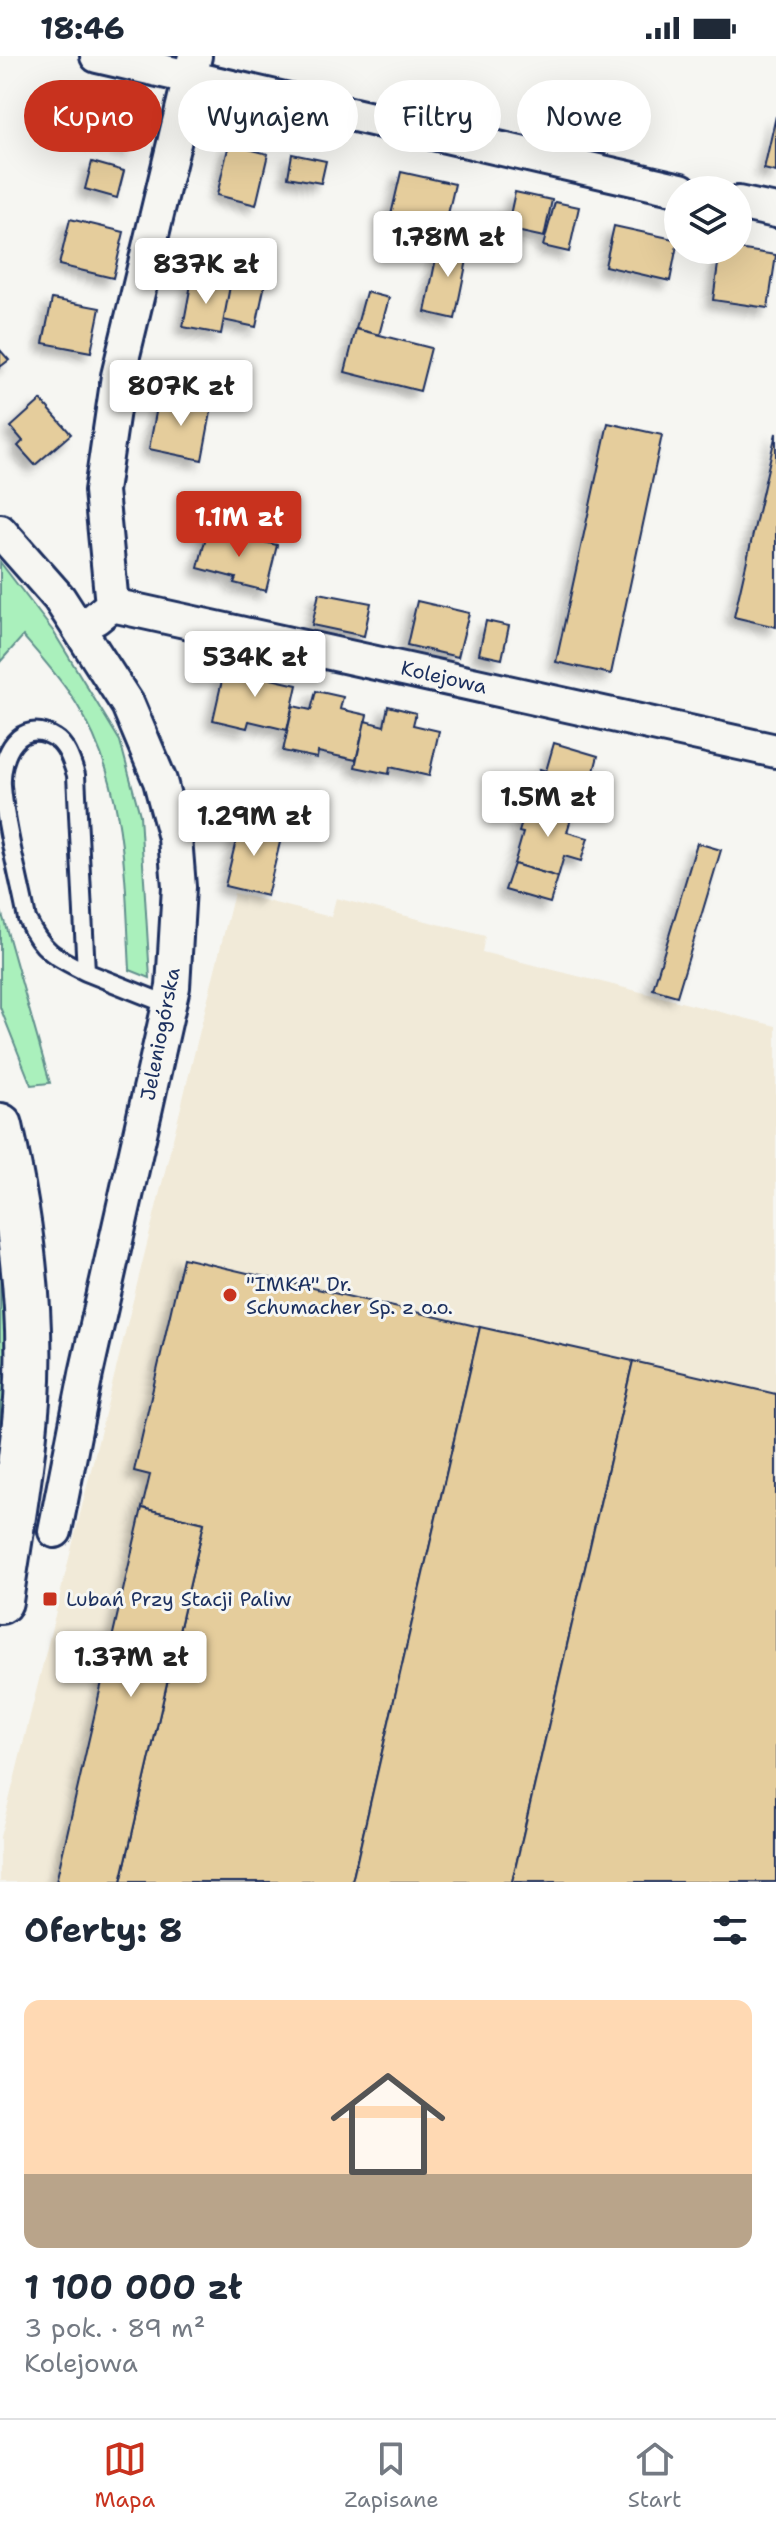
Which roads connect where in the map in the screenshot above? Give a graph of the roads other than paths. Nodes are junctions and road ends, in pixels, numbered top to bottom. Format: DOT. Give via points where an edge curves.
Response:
graph roads {
  1 [pos="97,56"];
  2 [pos="192,67"];
  3 [pos="664,186"];
  4 [pos="752,206"];
  5 [pos="776,211"];
  6 [pos="0,531"];
  7 [pos="112,605"];
  8 [pos="80,631"];
  9 [pos="776,751"];
  10 [pos="86,972"];
  11 [pos="169,1005"];
  12 [pos="0,1126"];
  13 [pos="55,1531"];
  14 [pos="0,1601"];
  1 -- 2 [label="street"];
  2 -- 3 [label="street"];
  2 -- 7 [label="street" via="118,376 105,462 101,491"];
  4 -- 5 [label="street"];
  6 -- 8 [label="street, Jeleniogórska" via="59,598"];
  7 -- 8 [label="street"];
  7 -- 9 [label="street, Kolejowa"];
  8 -- 11 [label="street, Jeleniogórska" via="128,705 160,781 175,838 179,887"];
  10 -- 10 [label="lane" via="76,775 58,739 27,734 12,742 3,759 1,784 27,919 44,949"];
  10 -- 11 [label="lane"];
  11 -- 13 [label="street, Jeleniogórska"];
  12 -- 14 [label="main road" via="15,1196 26,1300 27,1397"];
}
